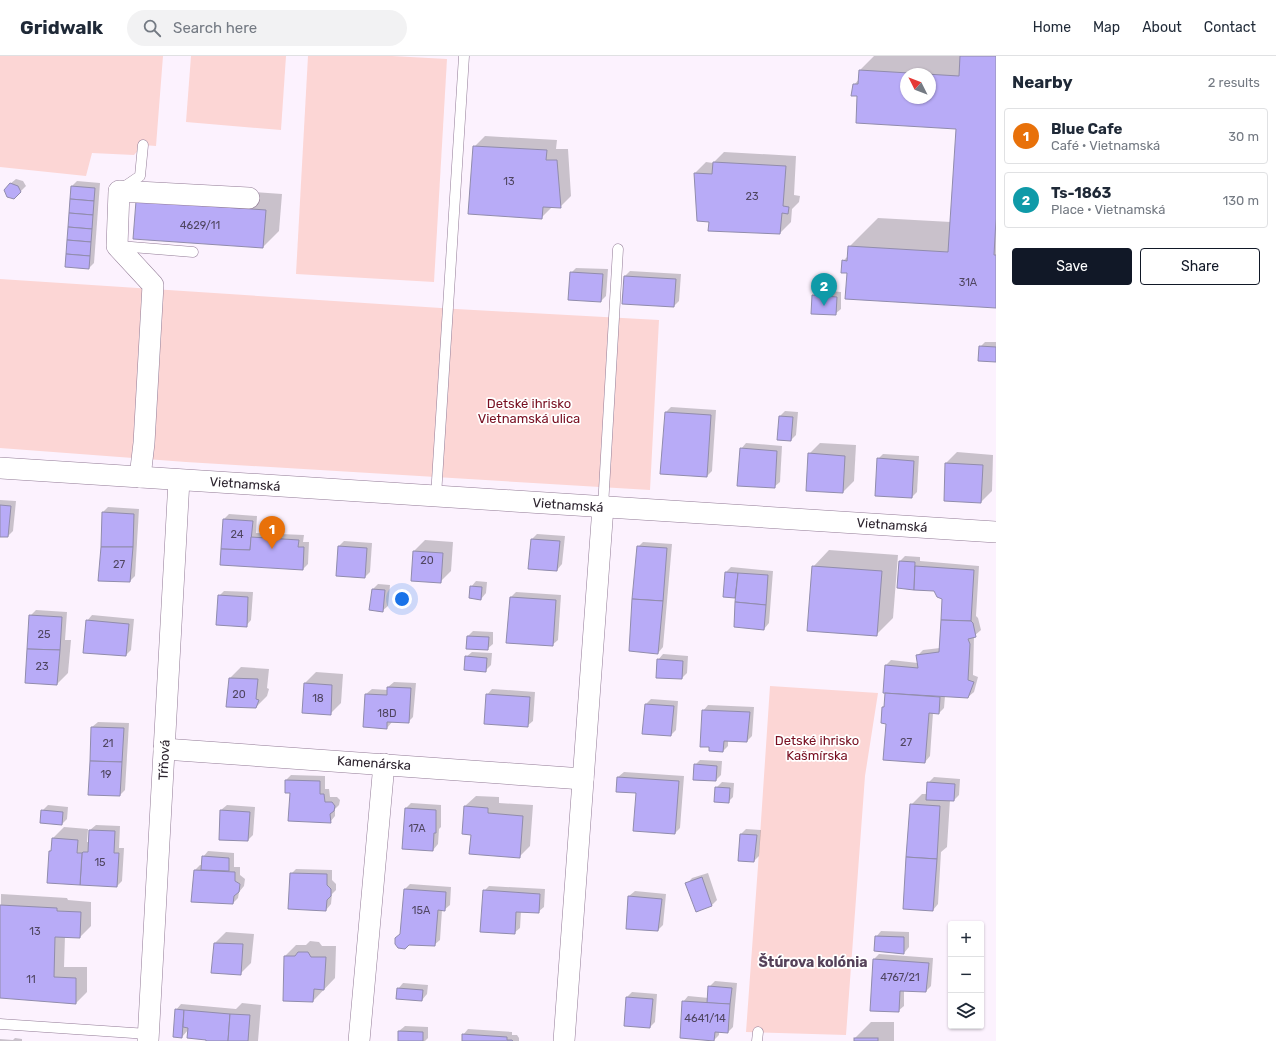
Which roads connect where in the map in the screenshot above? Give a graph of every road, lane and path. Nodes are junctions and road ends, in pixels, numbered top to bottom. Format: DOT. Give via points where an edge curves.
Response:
graph roads {
  1 [pos="464,56"];
  2 [pos="143,145"];
  3 [pos="119,191"];
  4 [pos="249,198"];
  5 [pos="117,246"];
  6 [pos="618,249"];
  7 [pos="193,252"];
  8 [pos="0,468"];
  9 [pos="140,477"];
  10 [pos="179,480"];
  11 [pos="436,496"];
  12 [pos="603,507"];
  13 [pos="996,532"];
  14 [pos="164,749"];
  15 [pos="384,764"];
  16 [pos="583,779"];
  17 [pos="0,1024"];
  18 [pos="148,1037"];
  19 [pos="360,1041"];
  20 [pos="564,1041"];
  1 -- 11 [label="lane"];
  2 -- 3 [label="lane" via="140,176"];
  3 -- 4 [label="street"];
  3 -- 5 [label="street"];
  5 -- 7 [label="lane"];
  5 -- 9 [label="street" via="153,285"];
  6 -- 12 [label="lane"];
  8 -- 9 [label="street, Vietnamská"];
  9 -- 10 [label="street, Vietnamská"];
  10 -- 11 [label="street, Vietnamská"];
  10 -- 14 [label="street, Tŕňová"];
  11 -- 12 [label="street, Vietnamská"];
  12 -- 13 [label="street, Vietnamská"];
  12 -- 16 [label="street"];
  14 -- 15 [label="street, Kamenárska"];
  14 -- 18 [label="street, Tŕňová"];
  15 -- 16 [label="street, Kamenárska"];
  15 -- 19 [label="street"];
  16 -- 20 [label="street"];
  17 -- 18 [label="lane"];
}
